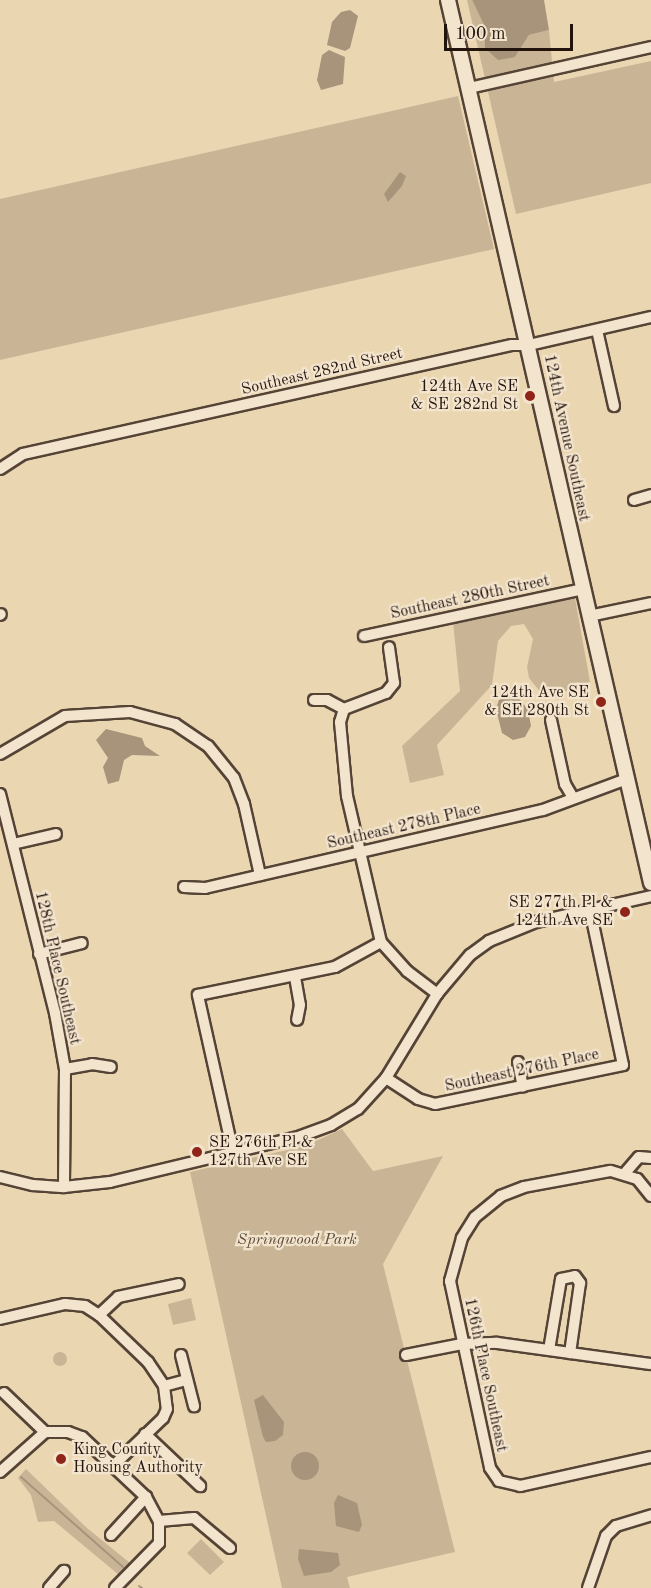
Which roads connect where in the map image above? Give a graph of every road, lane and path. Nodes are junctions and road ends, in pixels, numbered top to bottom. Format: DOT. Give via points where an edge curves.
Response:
graph roads {
  1 [pos="448,0"];
  2 [pos="651,46"];
  3 [pos="469,87"];
  4 [pos="651,317"];
  5 [pos="597,330"];
  6 [pos="529,345"];
  7 [pos="614,406"];
  8 [pos="1,466"];
  9 [pos="651,495"];
  10 [pos="634,500"];
  11 [pos="583,589"];
  12 [pos="651,603"];
  13 [pos="589,616"];
  14 [pos="364,636"];
  15 [pos="389,647"];
  16 [pos="314,700"];
  17 [pos="344,709"];
  18 [pos="551,720"];
  19 [pos="0,754"];
  20 [pos="627,779"];
  21 [pos="0,794"];
  22 [pos="573,798"];
  23 [pos="56,834"];
  24 [pos="12,844"];
  25 [pos="360,852"];
  26 [pos="260,875"];
  27 [pos="651,883"];
  28 [pos="184,887"];
  29 [pos="651,896"];
  30 [pos="590,910"];
  31 [pos="381,942"];
  32 [pos="82,943"];
  33 [pos="39,954"];
  34 [pos="295,977"];
  35 [pos="437,994"];
  36 [pos="297,1020"];
  37 [pos="518,1062"];
  38 [pos="111,1067"];
  39 [pos="64,1068"];
  40 [pos="386,1078"];
  41 [pos="523,1087"];
  42 [pos="233,1152"];
  43 [pos="651,1158"];
  44 [pos="624,1173"];
  45 [pos="0,1177"];
  46 [pos="64,1187"];
  47 [pos="649,1187"];
  48 [pos="179,1284"];
  49 [pos="99,1315"];
  50 [pos="0,1318"];
  51 [pos="462,1344"];
  52 [pos="549,1350"];
  53 [pos="570,1353"];
  54 [pos="181,1355"];
  55 [pos="405,1355"];
  56 [pos="651,1365"];
  57 [pos="187,1380"];
  58 [pos="164,1386"];
  59 [pos="4,1393"];
  60 [pos="194,1406"];
  61 [pos="45,1432"];
  62 [pos="145,1434"];
  63 [pos="651,1457"];
  64 [pos="113,1466"];
  65 [pos="0,1472"];
  66 [pos="200,1486"];
  67 [pos="146,1497"];
  68 [pos="651,1515"];
  69 [pos="159,1521"];
  70 [pos="111,1535"];
  71 [pos="230,1548"];
  72 [pos="64,1571"];
  73 [pos="49,1588"];
  74 [pos="115,1588"];
  75 [pos="588,1588"];
  1 -- 3 [label="street, 124th Avenue Southeast"];
  2 -- 3 [label="street"];
  3 -- 6 [label="street, 124th Avenue Southeast"];
  4 -- 5 [label="street, Southeast 282nd Street"];
  5 -- 6 [label="street, Southeast 282nd Street"];
  5 -- 7 [label="street"];
  6 -- 8 [label="street, Southeast 282nd Street" via="512,345 23,454"];
  6 -- 11 [label="street, 124th Avenue Southeast"];
  9 -- 10 [label="street"];
  11 -- 13 [label="street, 124th Avenue Southeast"];
  11 -- 14 [label="street, Southeast 280th Street"];
  12 -- 13 [label="street"];
  13 -- 20 [label="street, 124th Avenue Southeast"];
  15 -- 17 [label="street" via="395,675 393,689"];
  16 -- 17 [label="street" via="332,702"];
  17 -- 25 [label="street" via="340,722 347,796"];
  18 -- 22 [label="street" via="565,784"];
  19 -- 26 [label="street" via="65,716 130,712 175,724 193,734 224,762 240,790"];
  20 -- 22 [label="street, Southeast 278th Place"];
  20 -- 27 [label="street, 124th Avenue Southeast"];
  21 -- 24 [label="street, 128th Place Southeast"];
  22 -- 25 [label="street, Southeast 278th Place" via="543,810"];
  23 -- 24 [label="street"];
  24 -- 33 [label="street, 128th Place Southeast"];
  25 -- 26 [label="street, Southeast 278th Place"];
  25 -- 31 [label="street"];
  26 -- 28 [label="street, Southeast 278th Place" via="205,888"];
  29 -- 30 [label="street"];
  30 -- 35 [label="street" via="511,930 489,941 470,955"];
  30 -- 41 [label="street, Southeast 276th Place" via="623,1065"];
  31 -- 34 [label="street" via="355,959"];
  31 -- 35 [label="street" via="407,971"];
  32 -- 33 [label="street"];
  33 -- 39 [label="street, 128th Place Southeast"];
  34 -- 36 [label="street" via="300,1005"];
  34 -- 42 [label="street" via="198,995"];
  35 -- 40 [label="street"];
  37 -- 41 [label="street"];
  38 -- 39 [label="street" via="92,1064"];
  39 -- 46 [label="street, 128th Place Southeast"];
  40 -- 41 [label="street, Southeast 276th Place" via="418,1099 435,1104"];
  40 -- 42 [label="street" via="358,1109 331,1125"];
  42 -- 46 [label="street" via="110,1182"];
  43 -- 44 [label="street" via="639,1157"];
  44 -- 47 [label="street"];
  44 -- 51 [label="street, 126th Place Southeast" via="593,1172 524,1187 475,1217 462,1238 450,1281"];
  45 -- 46 [label="street"];
  48 -- 49 [label="street" via="118,1297"];
  49 -- 50 [label="street" via="85,1306 65,1304"];
  49 -- 58 [label="street" via="148,1362"];
  51 -- 52 [label="street" via="497,1343"];
  51 -- 55 [label="street"];
  51 -- 63 [label="street, 126th Place Southeast" via="490,1468 499,1481 520,1486"];
  52 -- 53 [label="street"];
  52 -- 53 [label="street" via="561,1279 570,1276 580,1283"];
  53 -- 56 [label="street"];
  54 -- 57 [label="street"];
  57 -- 58 [label="street"];
  57 -- 60 [label="street"];
  58 -- 62 [label="street" via="163,1418"];
  59 -- 61 [label="street"];
  61 -- 64 [label="street" via="68,1432 82,1437"];
  61 -- 65 [label="street"];
  62 -- 64 [label="street"];
  62 -- 66 [label="street"];
  64 -- 67 [label="street"];
  67 -- 69 [label="street"];
  67 -- 70 [label="street"];
  68 -- 75 [label="street" via="616,1526 606,1536"];
  69 -- 71 [label="street" via="194,1518"];
  69 -- 74 [label="street" via="159,1543"];
  72 -- 73 [label="street"];
}
